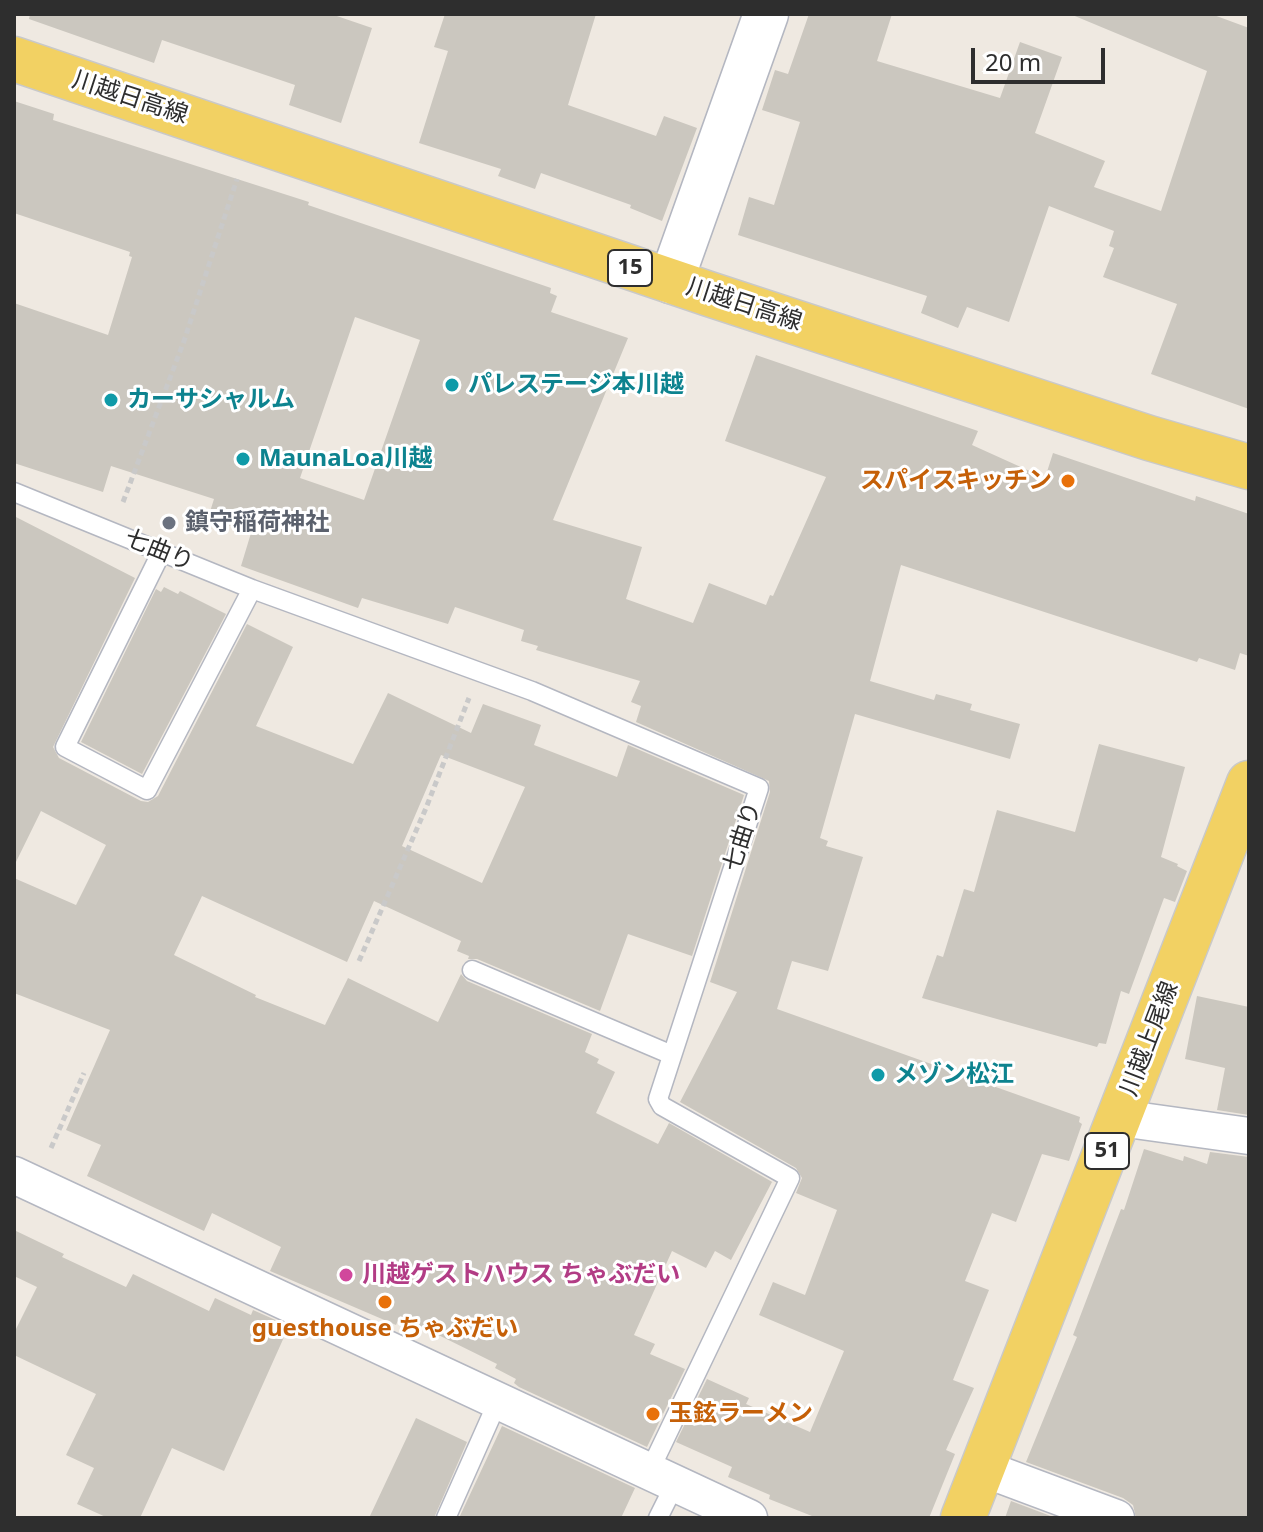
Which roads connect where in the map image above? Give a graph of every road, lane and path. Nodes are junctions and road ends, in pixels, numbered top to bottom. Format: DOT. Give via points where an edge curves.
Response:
graph roads {
  1 [pos="766,14"];
  2 [pos="14,59"];
  3 [pos="237,178"];
  4 [pos="671,281"];
  5 [pos="1249,467"];
  6 [pos="14,492"];
  7 [pos="112,532"];
  8 [pos="161,553"];
  9 [pos="252,589"];
  10 [pos="479,671"];
  11 [pos="1249,783"];
  12 [pos="359,961"];
  13 [pos="472,970"];
  14 [pos="672,1055"];
  15 [pos="84,1073"];
  16 [pos="1120,1118"];
  17 [pos="1249,1136"];
  18 [pos="24,1180"];
  19 [pos="498,1401"];
  20 [pos="982,1468"];
  21 [pos="662,1478"];
  22 [pos="446,1518"];
  23 [pos="658,1518"];
  24 [pos="749,1518"];
  25 [pos="963,1518"];
  26 [pos="1116,1518"];
  1 -- 4 [label="street"];
  2 -- 4 [label="main road, 川越日高線 / 15"];
  3 -- 7 [label="path" via="184,341"];
  4 -- 5 [label="main road, 川越日高線 / 15"];
  6 -- 7 [label="lane, 七曲り"];
  7 -- 8 [label="lane, 七曲り"];
  8 -- 9 [label="lane, 七曲り"];
  8 -- 9 [label="lane" via="65,747 147,790"];
  9 -- 10 [label="lane, 七曲り"];
  10 -- 12 [label="path"];
  10 -- 14 [label="lane, 七曲り" via="759,788"];
  11 -- 16 [label="main road, 川越上尾線 / 51"];
  13 -- 14 [label="lane"];
  14 -- 21 [label="lane, 七曲り" via="658,1099 662,1106 790,1178"];
  15 -- 18 [label="path"];
  16 -- 17 [label="street"];
  16 -- 20 [label="main road, 川越上尾線 / 51"];
  18 -- 19 [label="street"];
  19 -- 21 [label="street"];
  19 -- 22 [label="lane"];
  20 -- 25 [label="main road, 川越上尾線 / 51"];
  20 -- 26 [label="street"];
  21 -- 23 [label="lane"];
  21 -- 24 [label="street"];
}
